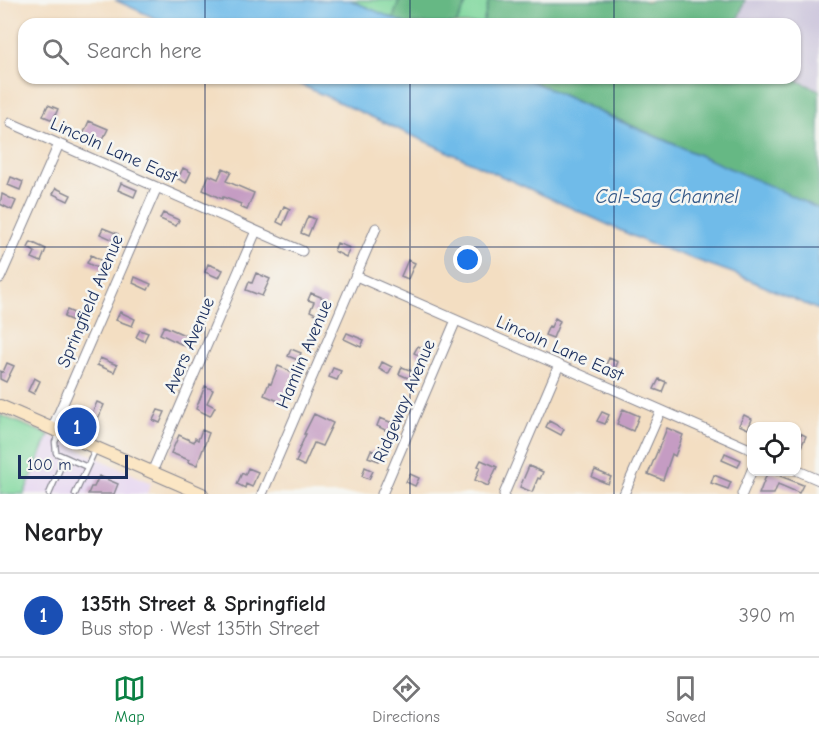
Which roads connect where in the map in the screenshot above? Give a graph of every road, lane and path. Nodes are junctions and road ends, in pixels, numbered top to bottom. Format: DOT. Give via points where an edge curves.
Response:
graph roads {
  1 [pos="11,123"];
  2 [pos="59,144"];
  3 [pos="157,187"];
  4 [pos="376,228"];
  5 [pos="256,231"];
  6 [pos="302,251"];
  7 [pos="356,276"];
  8 [pos="0,278"];
  9 [pos="456,320"];
  10 [pos="559,365"];
  11 [pos="0,406"];
  12 [pos="661,410"];
  13 [pos="56,430"];
  14 [pos="96,448"];
  15 [pos="747,448"];
  16 [pos="65,457"];
  17 [pos="87,467"];
  18 [pos="152,472"];
  19 [pos="801,472"];
  20 [pos="750,476"];
  21 [pos="819,480"];
  22 [pos="49,494"];
  23 [pos="75,494"];
  24 [pos="202,494"];
  25 [pos="262,494"];
  26 [pos="382,494"];
  27 [pos="504,494"];
  28 [pos="624,494"];
  29 [pos="742,494"];
  1 -- 2 [label="street, Lincoln Lane East"];
  2 -- 3 [label="street, Lincoln Lane East"];
  2 -- 8 [label="street"];
  3 -- 5 [label="street, Lincoln Lane East"];
  3 -- 13 [label="street, Springfield Avenue"];
  4 -- 7 [label="street, Hamlin Avenue"];
  5 -- 6 [label="street, Lincoln Lane East"];
  5 -- 18 [label="street, Avers Avenue"];
  7 -- 9 [label="street, Lincoln Lane East"];
  7 -- 25 [label="street, Hamlin Avenue"];
  9 -- 10 [label="street, Lincoln Lane East"];
  9 -- 26 [label="street, Ridgeway Avenue"];
  10 -- 12 [label="street, Lincoln Lane East"];
  10 -- 27 [label="street"];
  11 -- 13 [label="street"];
  12 -- 15 [label="street, Lincoln Lane East"];
  12 -- 28 [label="street"];
  13 -- 14 [label="street"];
  13 -- 16 [label="lane" via="56,453"];
  14 -- 17 [label="lane"];
  14 -- 18 [label="street"];
  16 -- 17 [label="lane"];
  16 -- 22 [label="lane"];
  17 -- 23 [label="lane"];
  18 -- 24 [label="street"];
  19 -- 21 [label="street"];
  20 -- 29 [label="street"];
}
